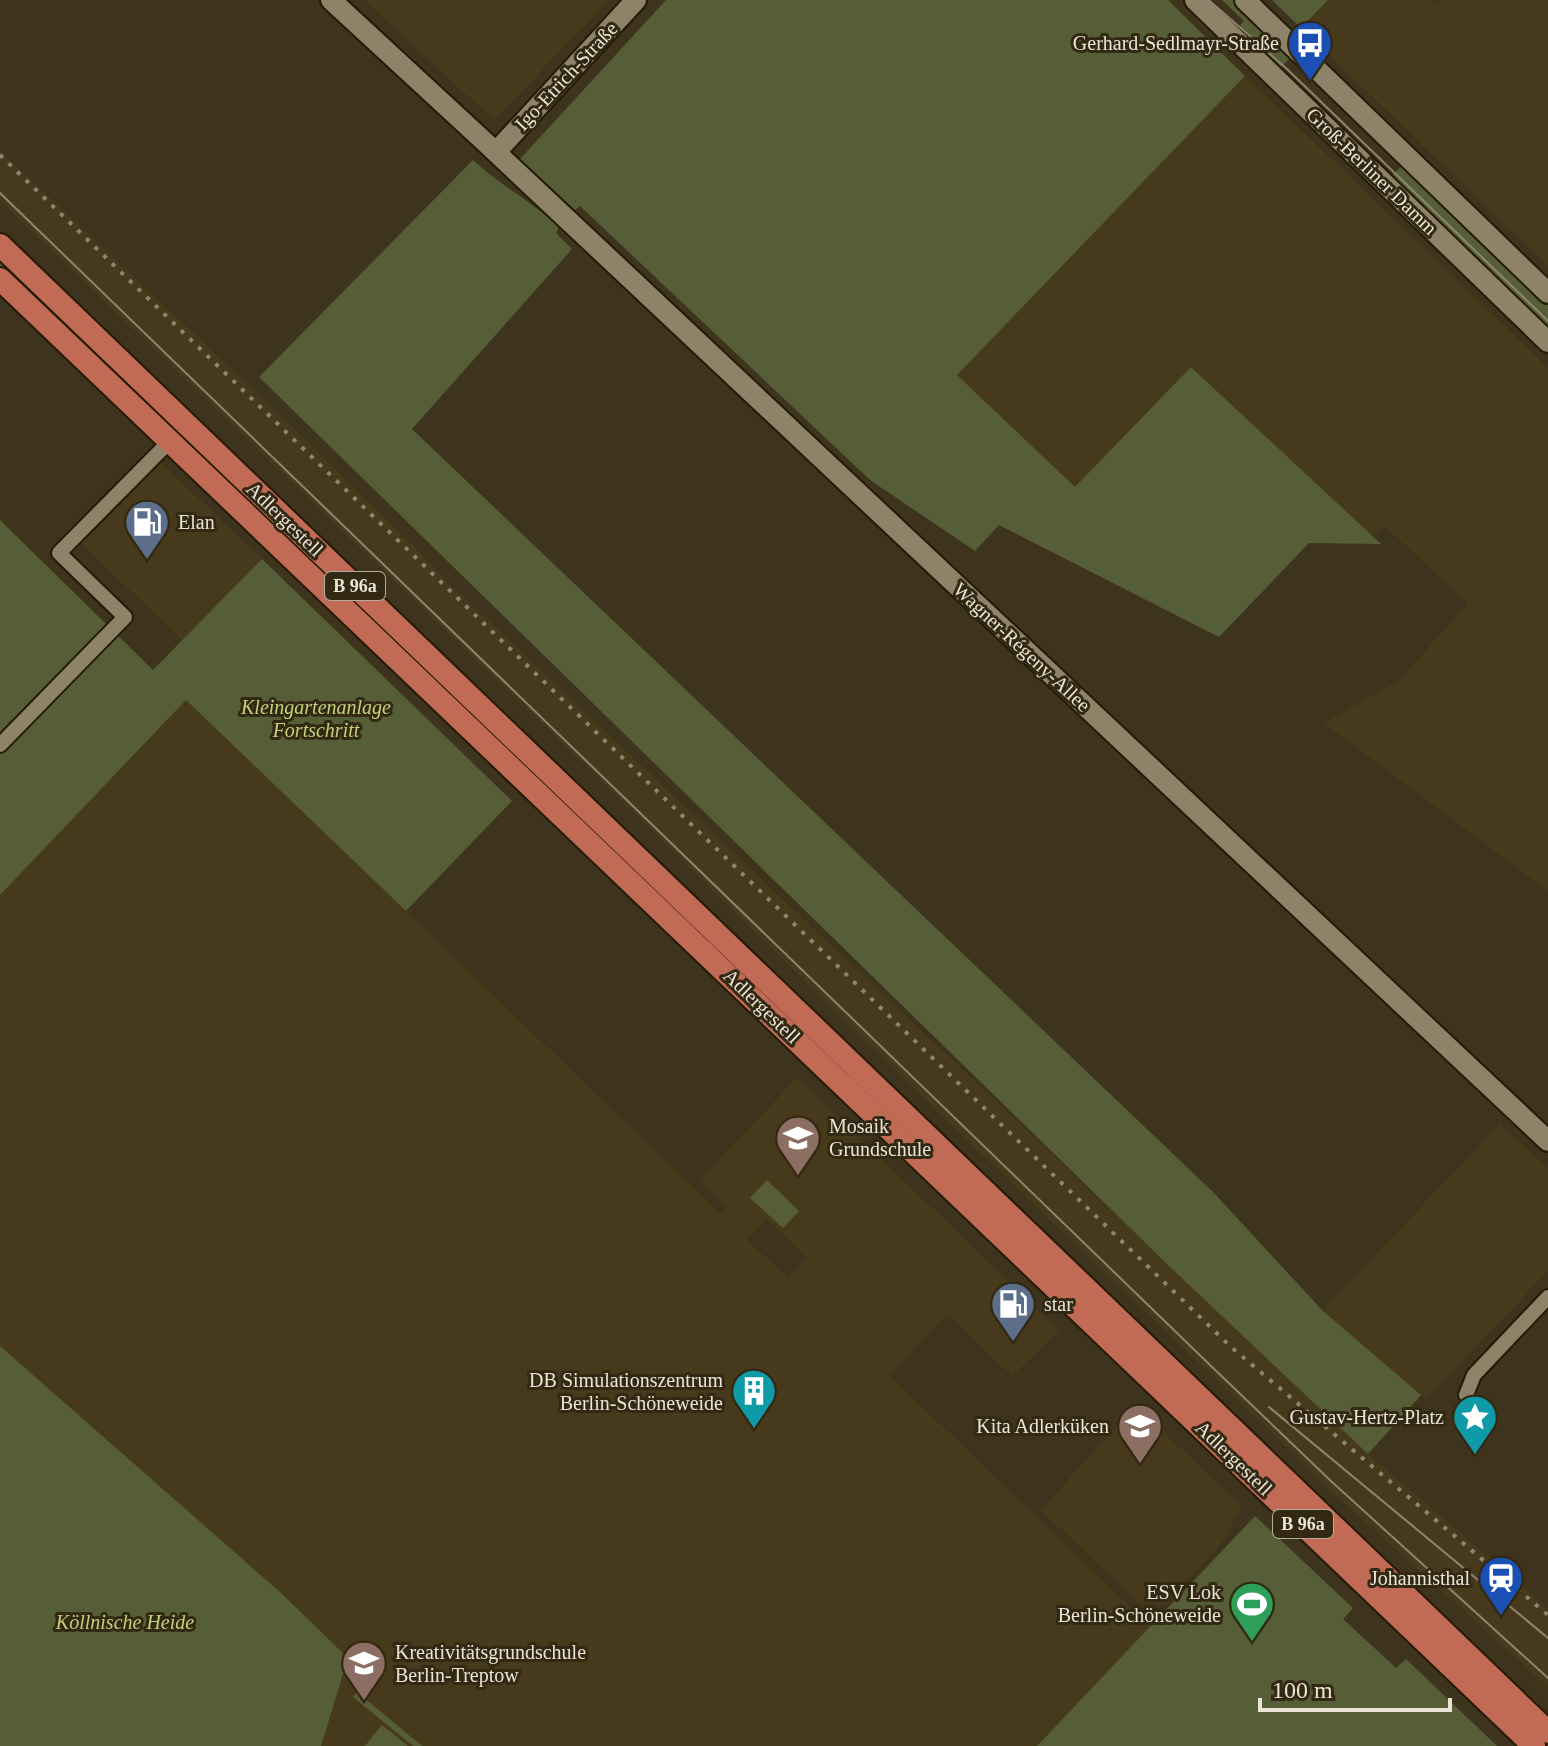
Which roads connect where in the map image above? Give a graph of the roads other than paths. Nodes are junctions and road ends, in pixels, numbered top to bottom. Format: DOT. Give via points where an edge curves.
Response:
graph roads {
  1 [pos="331,0"];
  2 [pos="636,0"];
  3 [pos="1195,0"];
  4 [pos="1245,0"];
  5 [pos="496,152"];
  6 [pos="0,245"];
  7 [pos="0,279"];
  8 [pos="1548,293"];
  9 [pos="1548,342"];
  10 [pos="169,442"];
  11 [pos="0,745"];
  12 [pos="702,934"];
  13 [pos="1548,1141"];
  14 [pos="1079,1295"];
  15 [pos="1548,1297"];
  16 [pos="1466,1395"];
  17 [pos="1548,1732"];
  18 [pos="1534,1746"];
  1 -- 5 [label="street, Wagner-Régeny-Allee"];
  2 -- 5 [label="street, Igo-Etrich-Straße"];
  3 -- 9 [label="street, Groß-Berliner Damm"];
  4 -- 8 [label="street, Groß-Berliner Damm"];
  5 -- 13 [label="street, Wagner-Régeny-Allee"];
  6 -- 12 [label="main road, Adlergestell / B 96a"];
  7 -- 10 [label="main road, Adlergestell / B 96a"];
  10 -- 11 [label="street" via="59,553 125,617"];
  10 -- 12 [label="main road, Adlergestell / B 96a"];
  12 -- 14 [label="main road, Adlergestell / B 96a"];
  14 -- 17 [label="main road, Adlergestell / B 96a"];
  14 -- 18 [label="main road, Adlergestell / B 96a"];
  15 -- 16 [label="street" via="1474,1375"];
}
